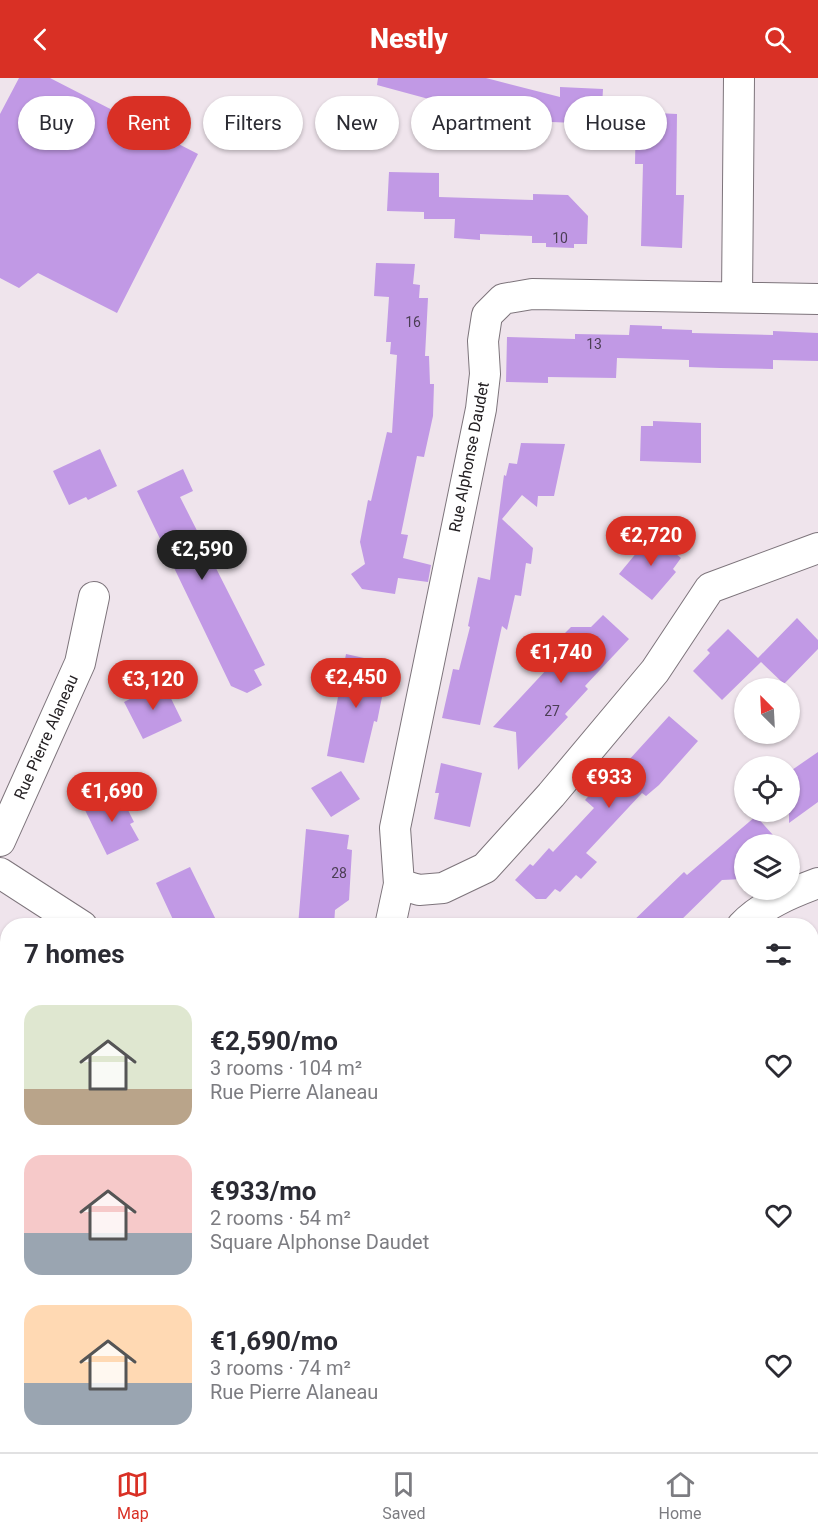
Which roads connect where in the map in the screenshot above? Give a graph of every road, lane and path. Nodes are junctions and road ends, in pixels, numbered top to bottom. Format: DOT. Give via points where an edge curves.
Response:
graph roads {
  1 [pos="739,78"];
  2 [pos="737,297"];
  3 [pos="818,299"];
  4 [pos="818,548"];
  5 [pos="94,597"];
  6 [pos="0,841"];
  7 [pos="0,873"];
  8 [pos="818,883"];
  9 [pos="399,884"];
  10 [pos="70,918"];
  11 [pos="392,918"];
  12 [pos="750,918"];
  1 -- 2 [label="street"];
  2 -- 3 [label="street, Rue Alphonse Daudet"];
  2 -- 9 [label="street, Rue Alphonse Daudet" via="532,294 503,298 487,315 481,410 395,828"];
  4 -- 9 [label="street" via="710,588 655,671 485,868 443,888 419,890"];
  5 -- 6 [label="street, Rue Pierre Alaneau" via="80,663"];
  7 -- 10 [label="street"];
  8 -- 12 [label="street" via="789,894"];
  9 -- 11 [label="street, Rue Alphonse Daudet"];
}
